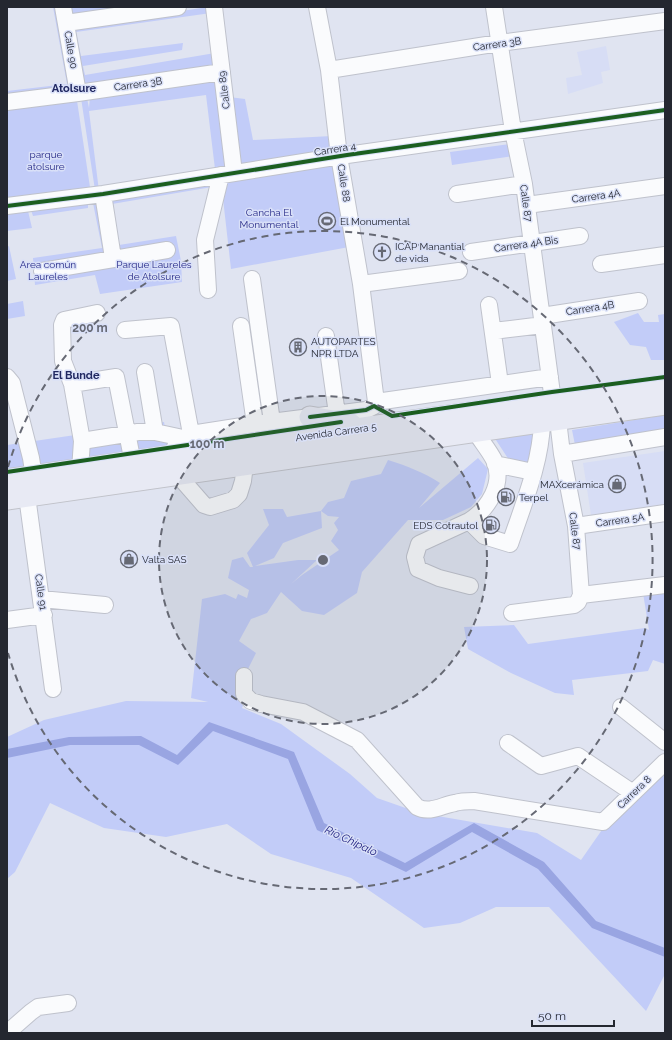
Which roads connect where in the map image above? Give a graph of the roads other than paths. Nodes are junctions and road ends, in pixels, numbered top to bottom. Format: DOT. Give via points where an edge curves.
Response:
graph roads {
  1 [pos="63,7"];
  2 [pos="178,7"];
  3 [pos="214,7"];
  4 [pos="318,7"];
  5 [pos="494,7"];
  6 [pos="665,21"];
  7 [pos="66,23"];
  8 [pos="500,44"];
  9 [pos="329,70"];
  10 [pos="222,72"];
  11 [pos="78,93"];
  12 [pos="7,102"];
  13 [pos="665,110"];
  14 [pos="513,131"];
  15 [pos="339,156"];
  16 [pos="227,174"];
  17 [pos="524,184"];
  18 [pos="665,186"];
  19 [pos="103,194"];
  20 [pos="457,194"];
  21 [pos="527,205"];
  22 [pos="7,206"];
  23 [pos="580,236"];
  24 [pos="532,243"];
  25 [pos="167,250"];
  26 [pos="471,252"];
  27 [pos="665,255"];
  28 [pos="112,258"];
  29 [pos="601,264"];
  30 [pos="42,271"];
  31 [pos="458,271"];
  32 [pos="252,280"];
  33 [pos="361,284"];
  34 [pos="208,290"];
  35 [pos="639,301"];
  36 [pos="489,305"];
  37 [pos="97,313"];
  38 [pos="542,320"];
  39 [pos="241,326"];
  40 [pos="125,330"];
  41 [pos="493,331"];
  42 [pos="326,336"];
  43 [pos="145,372"];
  44 [pos="7,377"];
  45 [pos="550,377"];
  46 [pos="72,384"];
  47 [pos="500,384"];
  48 [pos="665,386"];
  49 [pos="375,404"];
  50 [pos="665,404"];
  51 [pos="337,414"];
  52 [pos="551,414"];
  53 [pos="310,417"];
  54 [pos="272,422"];
  55 [pos="255,424"];
  56 [pos="370,427"];
  57 [pos="475,431"];
  58 [pos="155,432"];
  59 [pos="128,435"];
  60 [pos="665,437"];
  61 [pos="82,441"];
  62 [pos="181,451"];
  63 [pos="562,454"];
  64 [pos="245,464"];
  65 [pos="495,464"];
  66 [pos="80,470"];
  67 [pos="135,471"];
  68 [pos="533,472"];
  69 [pos="7,480"];
  70 [pos="30,486"];
  71 [pos="7,499"];
  72 [pos="665,513"];
  73 [pos="469,521"];
  74 [pos="576,526"];
  75 [pos="665,585"];
  76 [pos="470,586"];
  77 [pos="582,595"];
  78 [pos="42,599"];
  79 [pos="105,605"];
  80 [pos="512,613"];
  81 [pos="44,615"];
  82 [pos="7,620"];
  83 [pos="244,676"];
  84 [pos="54,689"];
  85 [pos="621,707"];
  86 [pos="665,742"];
  87 [pos="508,743"];
  88 [pos="665,762"];
  89 [pos="633,793"];
  90 [pos="68,1003"];
  91 [pos="7,1032"];
  1 -- 7 [label="street, Calle 90"];
  2 -- 7 [label="street"];
  3 -- 10 [label="street, Calle 89"];
  4 -- 9 [label="street, Calle 88"];
  5 -- 8 [label="street, Calle 87"];
  6 -- 8 [label="street, Carrera 3B"];
  7 -- 11 [label="street, Calle 90"];
  8 -- 9 [label="street, Carrera 3B"];
  8 -- 14 [label="street, Calle 87"];
  9 -- 15 [label="street, Calle 88"];
  10 -- 11 [label="street, Carrera 3B"];
  10 -- 16 [label="street, Calle 89"];
  11 -- 12 [label="street, Carrera 3B"];
  13 -- 14 [label="street, Carrera 4"];
  14 -- 15 [label="street, Carrera 4"];
  14 -- 17 [label="street, Calle 87"];
  15 -- 16 [label="street, Carrera 4"];
  15 -- 33 [label="street, Calle 88"];
  16 -- 19 [label="street, Carrera 4"];
  16 -- 34 [label="street" via="205,240"];
  17 -- 20 [label="street"];
  17 -- 21 [label="street, Calle 87"];
  18 -- 21 [label="street, Carrera 4A"];
  19 -- 22 [label="street, Carrera 4"];
  19 -- 28 [label="street"];
  21 -- 24 [label="street, Calle 87"];
  23 -- 24 [label="street, Carrera 4A Bis"];
  24 -- 26 [label="street, Carrera 4A Bis"];
  24 -- 38 [label="street, Calle 87"];
  25 -- 28 [label="street"];
  27 -- 29 [label="street"];
  28 -- 30 [label="street"];
  31 -- 33 [label="street"];
  32 -- 54 [label="street"];
  33 -- 49 [label="street, Calle 88"];
  35 -- 38 [label="street, Carrera 4B"];
  36 -- 41 [label="street"];
  37 -- 46 [label="street" via="64,320 62,325 63,361"];
  38 -- 41 [label="street, Carrera 4B"];
  38 -- 45 [label="street, Calle 87"];
  39 -- 55 [label="street"];
  40 -- 62 [label="street" via="171,326"];
  41 -- 47 [label="street"];
  42 -- 51 [label="street"];
  43 -- 58 [label="street"];
  44 -- 70 [label="street, Calle 91" via="12,383 31,458"];
  45 -- 47 [label="street"];
  45 -- 52 [label="street, Calle 87"];
  46 -- 59 [label="street" via="116,377"];
  46 -- 61 [label="street"];
  47 -- 49 [label="street"];
  48 -- 52 [label="main road, Avenida Carrera 5"];
  49 -- 51 [label="street" via="366,410"];
  50 -- 52 [label="main road, Avenida Carrera 5"];
  51 -- 53 [label="street"];
  52 -- 56 [label="main road, Avenida Carrera 5"];
  52 -- 57 [label="main road, Avenida Carrera 5"];
  52 -- 63 [label="street, Calle 87"];
  52 -- 68 [label="street" via="542,436"];
  53 -- 54 [label="street"];
  53 -- 56 [label="main road"];
  54 -- 55 [label="street"];
  55 -- 62 [label="street"];
  56 -- 62 [label="main road, Avenida Carrera 5"];
  57 -- 64 [label="main road, Avenida Carrera 5"];
  57 -- 65 [label="street"];
  58 -- 59 [label="street"];
  58 -- 62 [label="street"];
  59 -- 61 [label="street"];
  59 -- 67 [label="street"];
  60 -- 63 [label="street"];
  61 -- 66 [label="street"];
  62 -- 64 [label="main road, Avenida Carrera 5"];
  62 -- 64 [label="street" via="204,505 210,507 233,500 239,494"];
  62 -- 67 [label="main road, Avenida Carrera 5"];
  63 -- 74 [label="street, Calle 87"];
  65 -- 68 [label="street"];
  65 -- 73 [label="street" via="497,475 493,494 480,512"];
  66 -- 67 [label="main road, Avenida Carrera 5"];
  66 -- 70 [label="main road, Avenida Carrera 5"];
  67 -- 70 [label="main road, Avenida Carrera 5"];
  68 -- 73 [label="street" via="510,544 484,536"];
  69 -- 70 [label="main road, Avenida Carrera 5"];
  70 -- 71 [label="main road, Avenida Carrera 5"];
  70 -- 78 [label="street, Calle 91"];
  72 -- 74 [label="street, Carrera 5A"];
  73 -- 76 [label="street" via="419,544 415,557 418,569 438,578"];
  74 -- 77 [label="street, Calle 87"];
  75 -- 77 [label="street"];
  77 -- 80 [label="street" via="574,605"];
  78 -- 79 [label="street"];
  78 -- 81 [label="street, Calle 91"];
  81 -- 82 [label="street"];
  81 -- 84 [label="street, Calle 91"];
  83 -- 89 [label="street, Carrera 8" via="244,694 251,701 303,712 357,740 417,806 424,810 456,802 474,801 604,822"];
  85 -- 86 [label="street"];
  87 -- 89 [label="street" via="540,766 578,756"];
  88 -- 89 [label="street, Carrera 8"];
  90 -- 91 [label="street" via="38,1008"];
}
